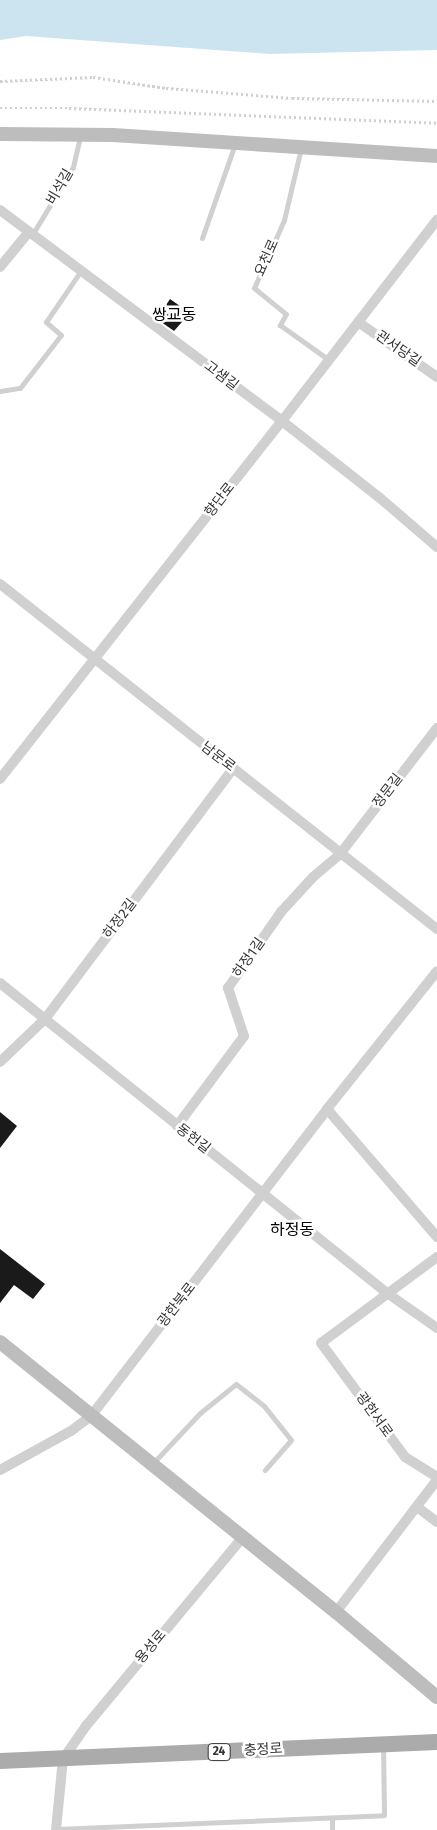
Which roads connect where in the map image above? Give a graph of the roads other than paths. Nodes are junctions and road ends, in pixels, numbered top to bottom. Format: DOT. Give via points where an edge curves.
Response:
graph roads {
  1 [pos="0,134"];
  2 [pos="80,135"];
  3 [pos="235,144"];
  4 [pos="301,148"];
  5 [pos="437,156"];
  6 [pos="0,210"];
  7 [pos="437,220"];
  8 [pos="30,234"];
  9 [pos="202,238"];
  10 [pos="0,267"];
  11 [pos="80,272"];
  12 [pos="358,322"];
  13 [pos="329,360"];
  14 [pos="437,377"];
  15 [pos="0,391"];
  16 [pos="282,421"];
  17 [pos="437,548"];
  18 [pos="0,584"];
  19 [pos="94,659"];
  20 [pos="437,728"];
  21 [pos="233,769"];
  22 [pos="0,779"];
  23 [pos="340,854"];
  24 [pos="437,929"];
  25 [pos="437,971"];
  26 [pos="0,984"];
  27 [pos="45,1019"];
  28 [pos="0,1062"];
  29 [pos="327,1109"];
  30 [pos="177,1126"];
  31 [pos="263,1194"];
  32 [pos="437,1237"];
  33 [pos="437,1256"];
  34 [pos="387,1293"];
  35 [pos="437,1328"];
  36 [pos="0,1342"];
  37 [pos="91,1416"];
  38 [pos="151,1466"];
  39 [pos="0,1470"];
  40 [pos="265,1470"];
  41 [pos="437,1478"];
  42 [pos="417,1507"];
  43 [pos="437,1522"];
  44 [pos="243,1537"];
  45 [pos="336,1612"];
  46 [pos="437,1697"];
  47 [pos="437,1742"];
  48 [pos="383,1745"];
  49 [pos="63,1759"];
  50 [pos="0,1761"];
  51 [pos="332,1818"];
  52 [pos="56,1829"];
  53 [pos="332,1830"];
  1 -- 2 [label="street"];
  2 -- 3 [label="street"];
  2 -- 8 [label="lane, 비석길" via="73,167"];
  3 -- 4 [label="street"];
  3 -- 9 [label="lane"];
  4 -- 5 [label="street"];
  4 -- 13 [label="lane, 요천로" via="284,220 254,288 286,314 280,325"];
  6 -- 8 [label="street, 고샘길"];
  7 -- 12 [label="street, 향단로"];
  8 -- 10 [label="street, 비석길"];
  8 -- 11 [label="street, 고샘길"];
  11 -- 15 [label="lane" via="46,322 61,335 20,388"];
  11 -- 16 [label="street, 고샘길"];
  12 -- 13 [label="street, 향단로"];
  12 -- 14 [label="street, 관서당길"];
  13 -- 16 [label="street, 향단로"];
  16 -- 17 [label="street, 고샘길" via="380,498"];
  16 -- 19 [label="street, 향단로"];
  18 -- 19 [label="street, 남문로"];
  19 -- 21 [label="street, 남문로"];
  19 -- 22 [label="street, 향단로"];
  20 -- 23 [label="street, 정문길"];
  21 -- 23 [label="street, 남문로"];
  21 -- 27 [label="street, 하정2길"];
  23 -- 24 [label="street, 남문로"];
  23 -- 30 [label="street, 하정1길" via="313,877 281,912 228,988 244,1036"];
  25 -- 29 [label="street, 광한북로"];
  26 -- 27 [label="street, 동헌길"];
  27 -- 28 [label="street, 하정2길"];
  27 -- 30 [label="street, 동헌길"];
  29 -- 31 [label="street, 광한북로"];
  29 -- 32 [label="street"];
  30 -- 31 [label="street, 동헌길"];
  31 -- 34 [label="street, 동헌길"];
  31 -- 37 [label="street, 광한북로"];
  33 -- 34 [label="street"];
  34 -- 35 [label="street, 동헌길"];
  34 -- 41 [label="street, 광한서로" via="321,1343 404,1457"];
  36 -- 37 [label="street"];
  37 -- 38 [label="street"];
  37 -- 39 [label="street, 광한북로" via="71,1431"];
  38 -- 40 [label="lane" via="200,1413 236,1384 264,1406 290,1440"];
  38 -- 44 [label="street"];
  41 -- 42 [label="street, 광한서로"];
  42 -- 43 [label="street"];
  42 -- 45 [label="street, 광한서로"];
  44 -- 45 [label="street"];
  44 -- 49 [label="street, 용성로" via="86,1726"];
  45 -- 46 [label="street"];
  47 -- 48 [label="main road, 충정로 / 24"];
  48 -- 49 [label="main road, 충정로 / 24"];
  48 -- 51 [label="lane" via="384,1815"];
  49 -- 50 [label="main road, 충정로 / 24"];
  49 -- 52 [label="street"];
  51 -- 52 [label="lane"];
  51 -- 53 [label="lane"];
}
